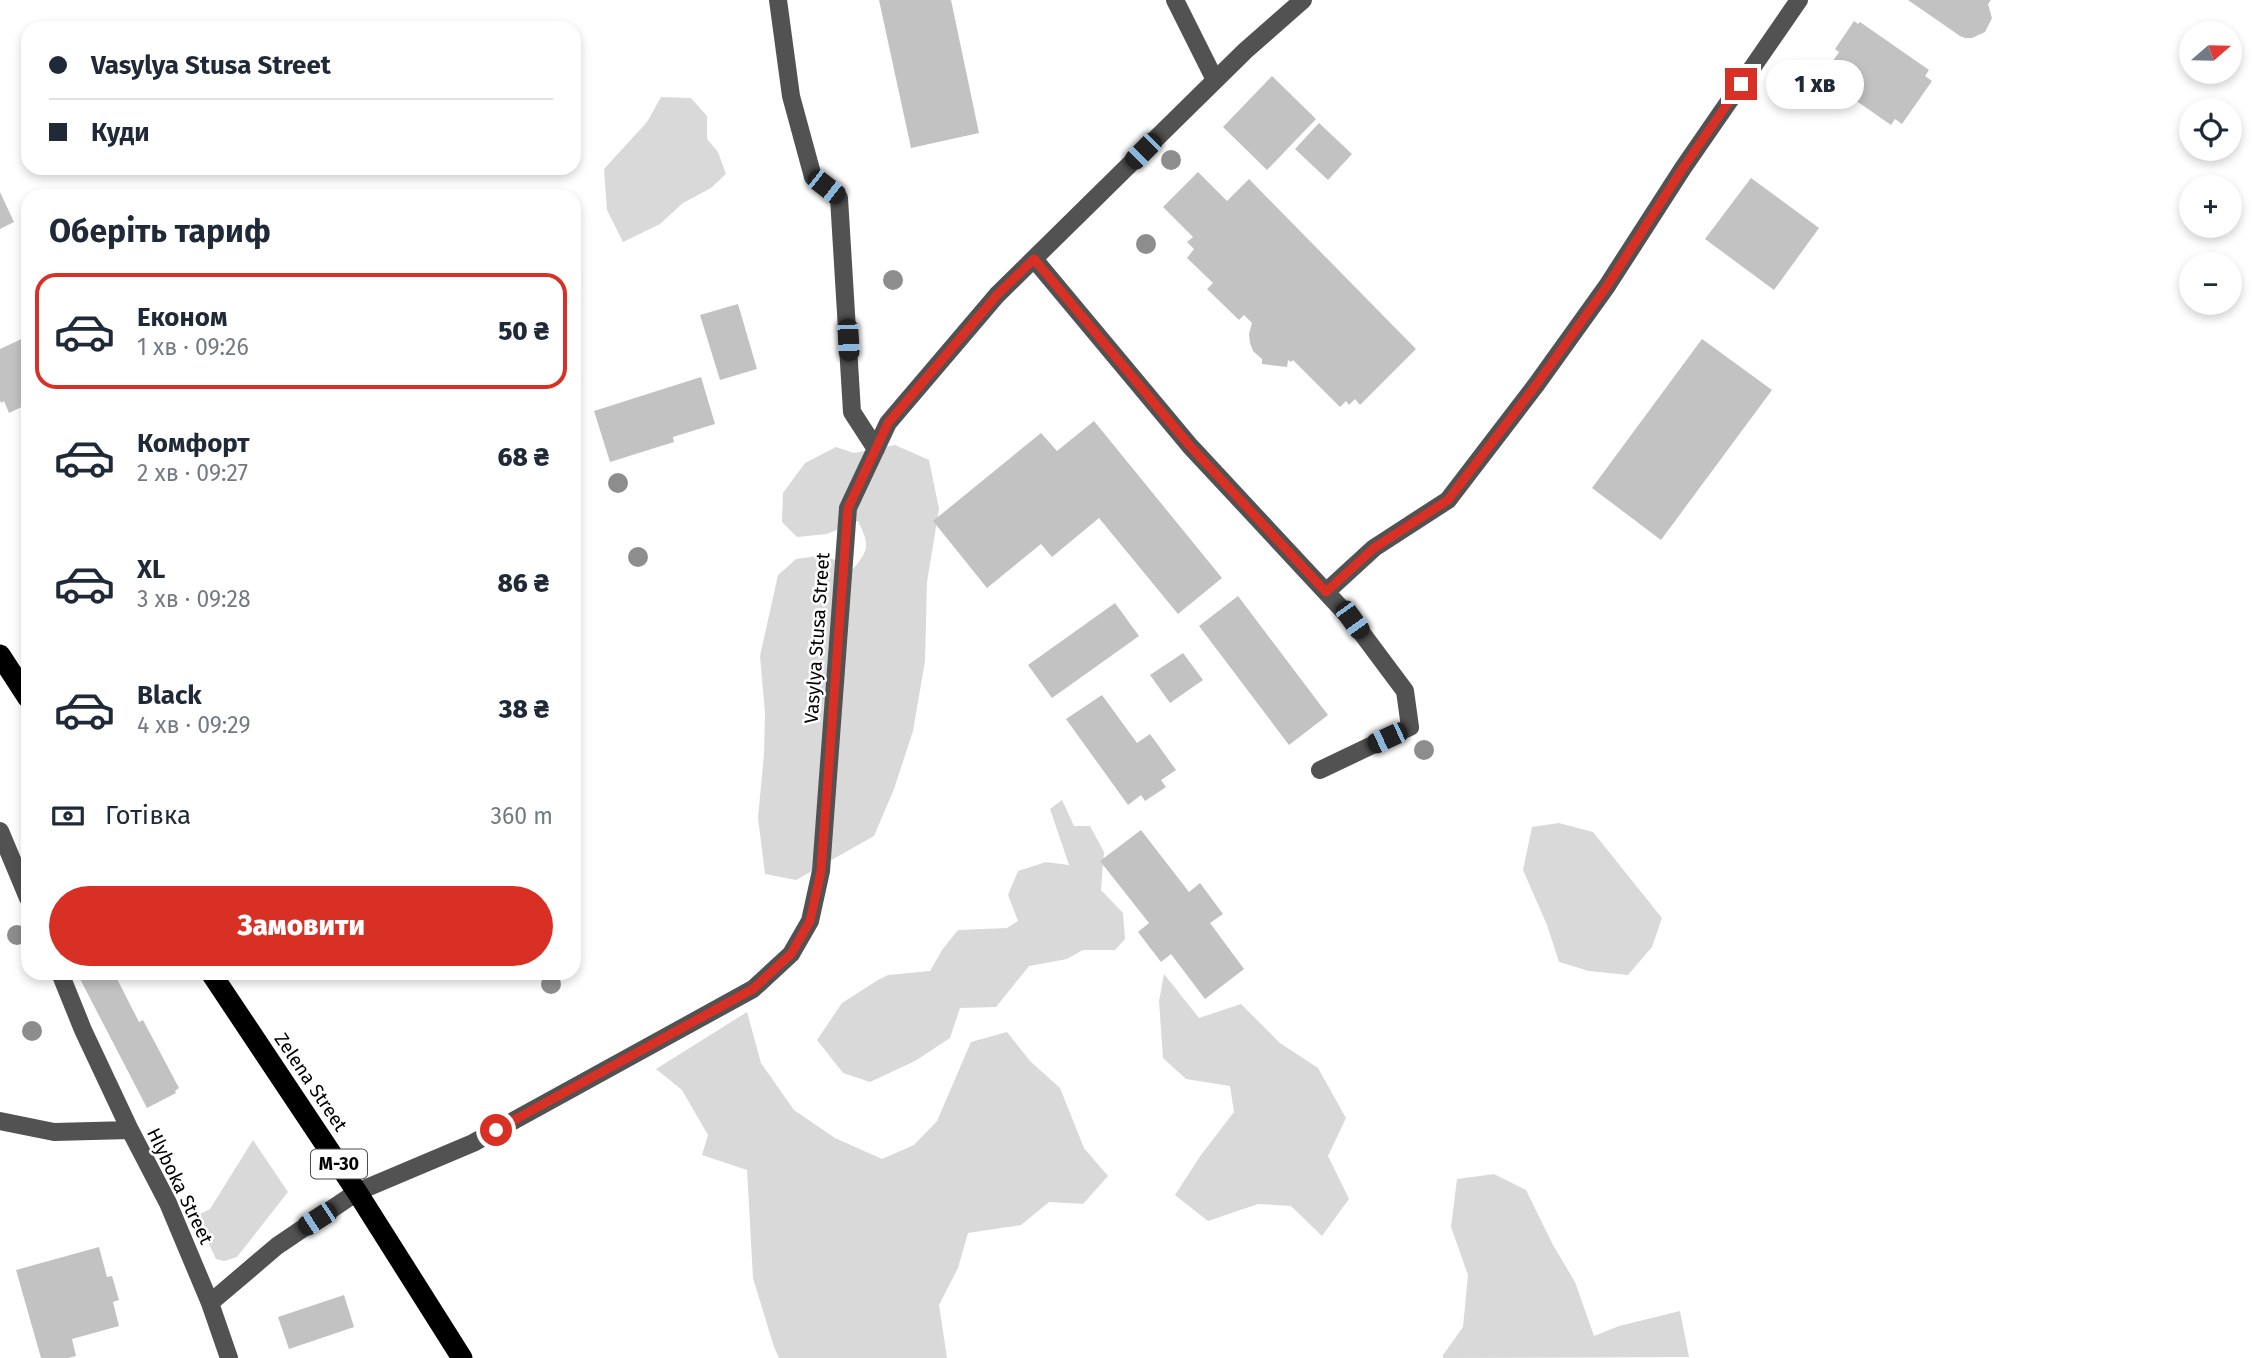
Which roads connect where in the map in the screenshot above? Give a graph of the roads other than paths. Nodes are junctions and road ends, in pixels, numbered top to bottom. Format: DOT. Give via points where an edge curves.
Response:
graph roads {
  1 [pos="778,0"];
  2 [pos="1175,0"];
  3 [pos="1303,0"];
  4 [pos="1799,0"];
  5 [pos="1215,79"];
  6 [pos="1034,259"];
  7 [pos="876,449"];
  8 [pos="1326,592"];
  9 [pos="0,655"];
  10 [pos="21,687"];
  11 [pos="1320,770"];
  12 [pos="0,831"];
  13 [pos="21,881"];
  14 [pos="63,980"];
  15 [pos="216,980"];
  16 [pos="0,1121"];
  17 [pos="130,1130"];
  18 [pos="357,1192"];
  19 [pos="211,1303"];
  20 [pos="229,1358"];
  21 [pos="462,1358"];
  1 -- 7 [label="street" via="791,96 813,177 839,198 852,412"];
  2 -- 5 [label="street"];
  3 -- 5 [label="street, Vasylya Stusa Street"];
  4 -- 8 [label="street" via="1607,286 1448,500 1374,548"];
  5 -- 6 [label="street, Vasylya Stusa Street"];
  6 -- 7 [label="street, Vasylya Stusa Street" via="997,295 888,423"];
  6 -- 8 [label="street" via="1190,446"];
  7 -- 18 [label="street, Vasylya Stusa Street" via="848,508 821,871 810,921 791,954 753,989 473,1143"];
  8 -- 11 [label="street" via="1405,691 1410,727"];
  9 -- 10 [label="highway"];
  12 -- 13 [label="street"];
  14 -- 17 [label="street"];
  15 -- 18 [label="highway, Zelena Street / М-30"];
  16 -- 17 [label="street, Hlyboka Street" via="54,1132"];
  17 -- 19 [label="street, Hlyboka Street"];
  18 -- 19 [label="street, Vasylya Stusa Street" via="277,1246"];
  18 -- 21 [label="highway, Zelena Street / М-30"];
  19 -- 20 [label="street, Hlyboka Street"];
}
